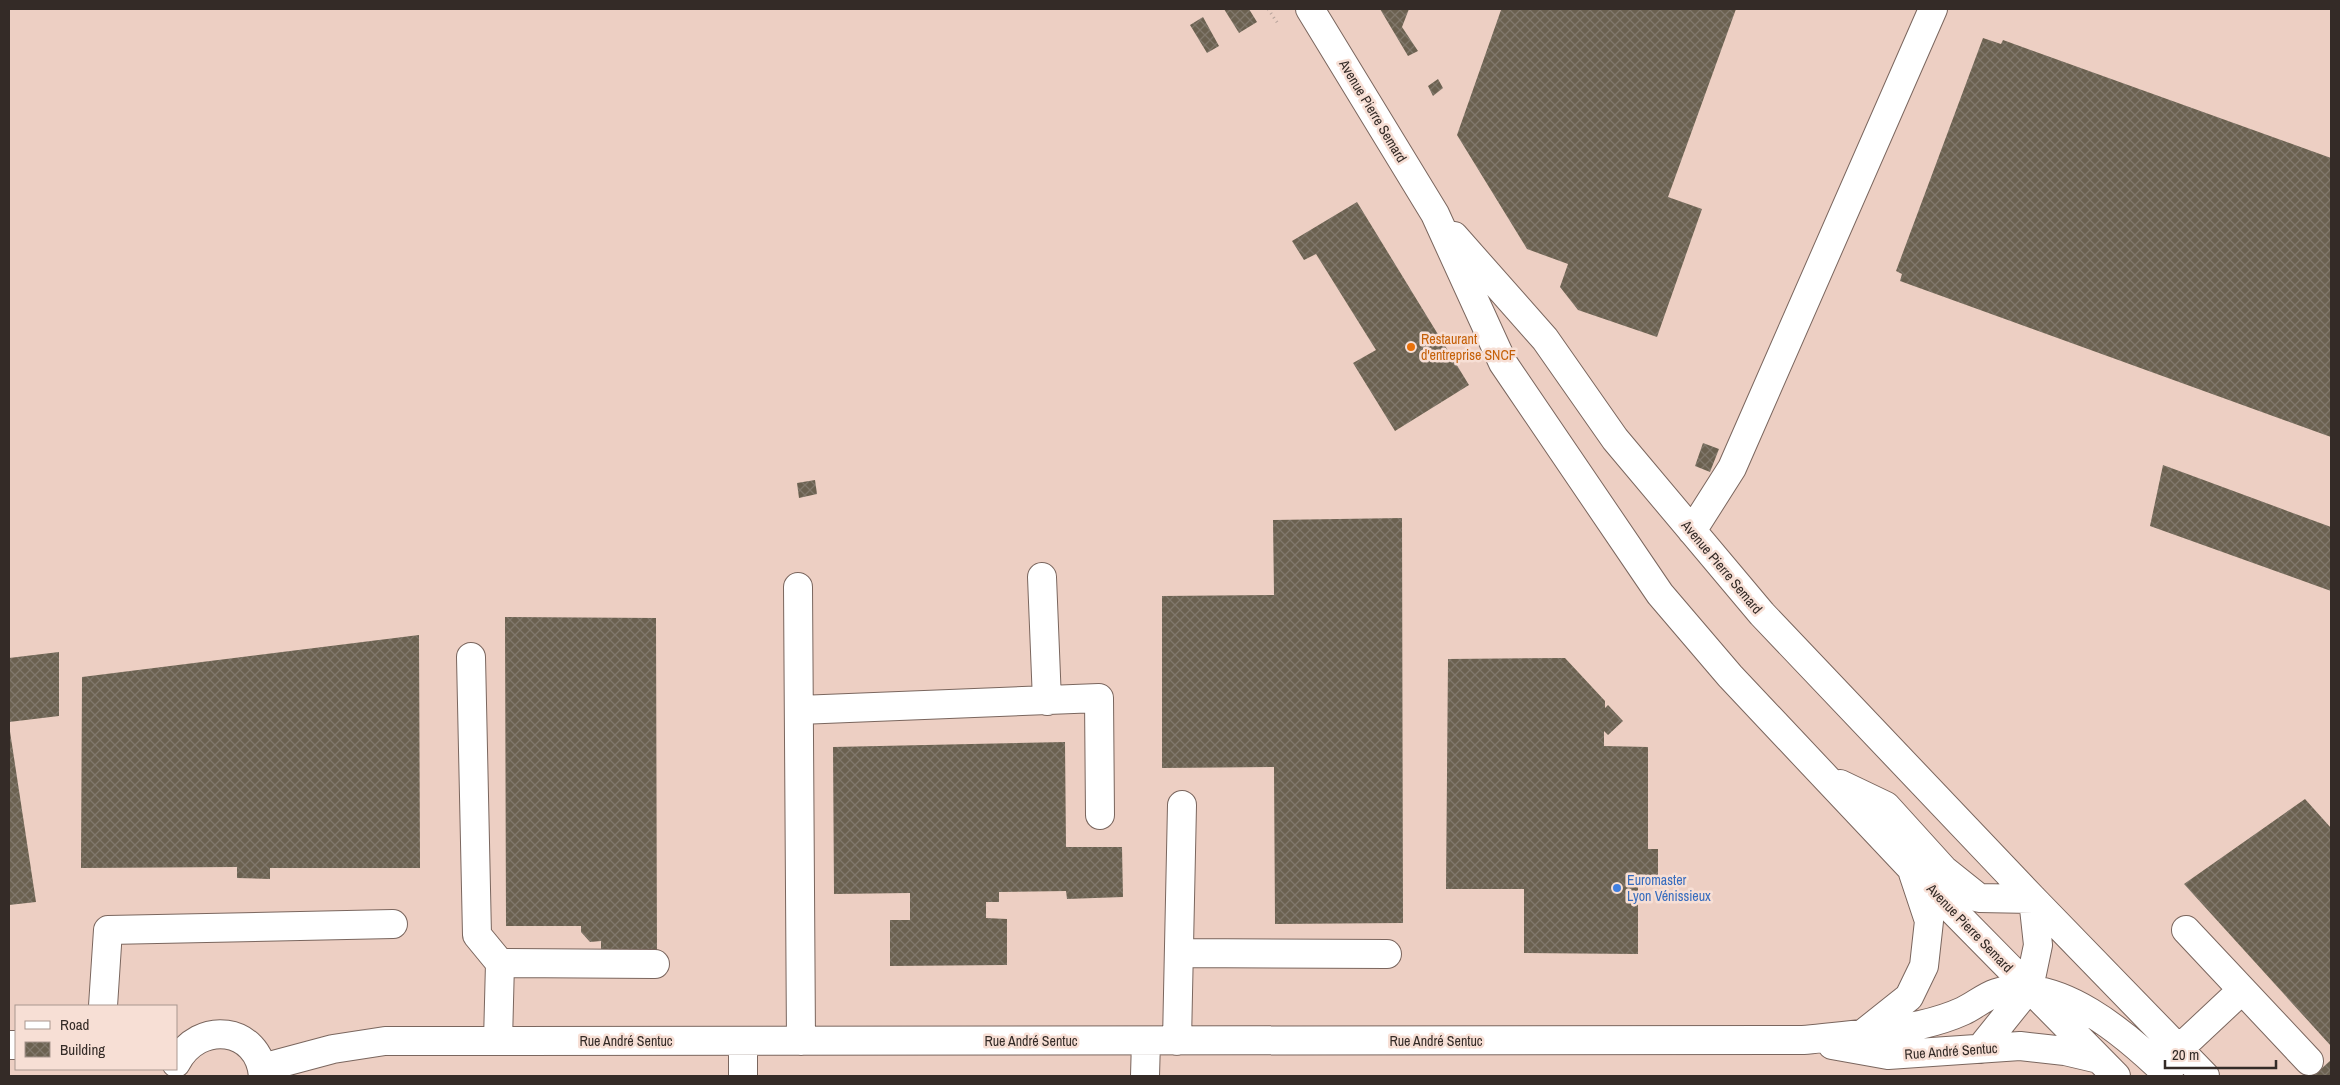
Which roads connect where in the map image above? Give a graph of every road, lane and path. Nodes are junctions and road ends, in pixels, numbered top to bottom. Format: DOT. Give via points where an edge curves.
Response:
graph roads {
  1 [pos="1310,9"];
  2 [pos="1933,9"];
  3 [pos="1435,214"];
  4 [pos="1692,531"];
  5 [pos="1042,577"];
  6 [pos="798,587"];
  7 [pos="471,657"];
  8 [pos="1047,700"];
  9 [pos="799,710"];
  10 [pos="1827,778"];
  11 [pos="1182,805"];
  12 [pos="1100,815"];
  13 [pos="1910,867"];
  14 [pos="2033,899"];
  15 [pos="393,924"];
  16 [pos="2186,930"];
  17 [pos="1179,954"];
  18 [pos="1387,954"];
  19 [pos="500,963"];
  20 [pos="655,964"];
  21 [pos="2029,988"];
  22 [pos="2242,990"];
  23 [pos="103,1005"];
  24 [pos="1863,1033"];
  25 [pos="1803,1040"];
  26 [pos="498,1041"];
  27 [pos="743,1041"];
  28 [pos="801,1041"];
  29 [pos="1146,1041"];
  30 [pos="1177,1041"];
  31 [pos="1980,1049"];
  32 [pos="2179,1049"];
  33 [pos="178,1059"];
  34 [pos="2309,1061"];
  35 [pos="2107,1068"];
  36 [pos="263,1072"];
  37 [pos="743,1076"];
  38 [pos="1145,1076"];
  39 [pos="2169,1076"];
  40 [pos="2205,1076"];
  1 -- 3 [label="street, Avenue Pierre Semard"];
  2 -- 4 [label="street" via="1732,468"];
  3 -- 4 [label="street, Avenue Pierre Semard" via="1544,339 1615,439"];
  3 -- 10 [label="street, Avenue Pierre Semard" via="1503,363 1660,594 1730,676"];
  4 -- 14 [label="street, Avenue Pierre Semard" via="1762,614"];
  5 -- 8 [label="street"];
  6 -- 9 [label="street"];
  7 -- 19 [label="street" via="477,935"];
  8 -- 9 [label="street"];
  8 -- 12 [label="street" via="1099,698"];
  9 -- 28 [label="street"];
  10 -- 13 [label="street, Avenue Pierre Semard"];
  10 -- 14 [label="street, Avenue Pierre Semard" via="1886,806 1944,870 1978,898"];
  11 -- 17 [label="street"];
  13 -- 21 [label="street, Avenue Pierre Semard"];
  13 -- 24 [label="street" via="1929,921 1924,966 1909,997"];
  14 -- 21 [label="street" via="2038,945"];
  14 -- 32 [label="street, Avenue Pierre Semard"];
  15 -- 23 [label="street" via="108,930"];
  16 -- 22 [label="street"];
  17 -- 18 [label="street"];
  17 -- 30 [label="street"];
  19 -- 20 [label="street"];
  19 -- 26 [label="street"];
  21 -- 24 [label="street, Rue André Sentuc" via="1996,993 1963,1011 1920,1025"];
  21 -- 31 [label="street"];
  21 -- 35 [label="street, Avenue Pierre Semard"];
  21 -- 39 [label="street" via="2063,999 2105,1022 2137,1045"];
  22 -- 32 [label="street"];
  22 -- 34 [label="street"];
  24 -- 25 [label="street, Rue André Sentuc"];
  25 -- 30 [label="street, Rue André Sentuc"];
  25 -- 31 [label="street, Rue André Sentuc" via="1888,1055"];
  26 -- 27 [label="street, Rue André Sentuc"];
  26 -- 36 [label="street, Rue André Sentuc" via="385,1041 333,1049"];
  27 -- 28 [label="street, Rue André Sentuc"];
  27 -- 37 [label="street"];
  28 -- 29 [label="street, Rue André Sentuc"];
  29 -- 30 [label="street, Rue André Sentuc"];
  29 -- 38 [label="street"];
  31 -- 35 [label="street, Rue André Sentuc" via="2029,1047 2065,1051"];
  32 -- 40 [label="street, Avenue Pierre Semard"];
  33 -- 36 [label="street, Rue André Sentuc" via="193,1041 220,1033 234,1036 247,1044 256,1054"];
}
